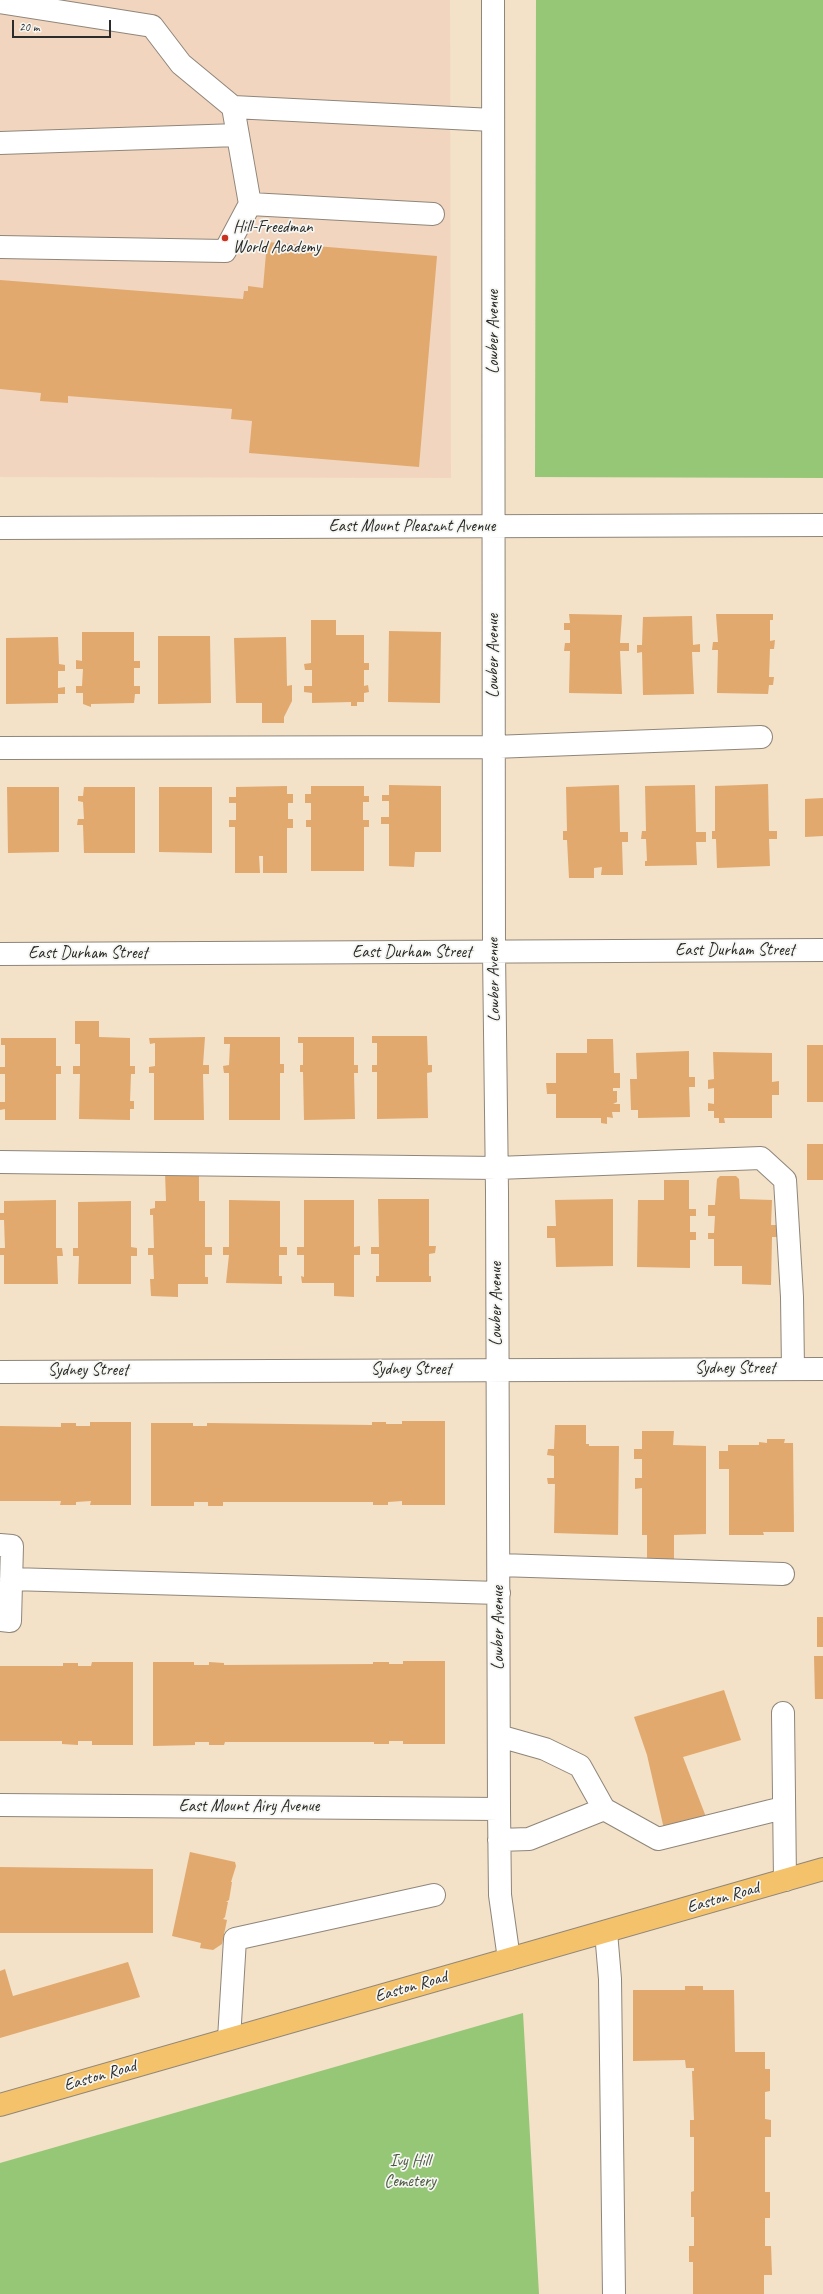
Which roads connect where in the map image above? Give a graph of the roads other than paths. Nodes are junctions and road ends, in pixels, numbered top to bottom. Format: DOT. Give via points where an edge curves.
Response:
graph roads {
  1 [pos="494,0"];
  2 [pos="0,2"];
  3 [pos="233,107"];
  4 [pos="493,120"];
  5 [pos="238,135"];
  6 [pos="0,143"];
  7 [pos="250,204"];
  8 [pos="433,214"];
  9 [pos="0,248"];
  10 [pos="823,525"];
  11 [pos="494,527"];
  12 [pos="0,528"];
  13 [pos="761,737"];
  14 [pos="0,748"];
  15 [pos="493,748"];
  16 [pos="823,950"];
  17 [pos="494,952"];
  18 [pos="0,954"];
  19 [pos="0,1162"];
  20 [pos="497,1168"];
  21 [pos="793,1369"];
  22 [pos="823,1369"];
  23 [pos="497,1370"];
  24 [pos="0,1372"];
  25 [pos="0,1546"];
  26 [pos="499,1565"];
  27 [pos="782,1574"];
  28 [pos="11,1580"];
  29 [pos="498,1593"];
  30 [pos="0,1620"];
  31 [pos="783,1712"];
  32 [pos="499,1736"];
  33 [pos="0,1805"];
  34 [pos="783,1808"];
  35 [pos="499,1809"];
  36 [pos="604,1809"];
  37 [pos="499,1840"];
  38 [pos="823,1869"];
  39 [pos="785,1880"];
  40 [pos="434,1895"];
  41 [pos="606,1932"];
  42 [pos="509,1959"];
  43 [pos="229,2039"];
  44 [pos="0,2105"];
  45 [pos="614,2294"];
  1 -- 4 [label="street, Lowber Avenue"];
  2 -- 3 [label="street" via="152,26 181,64"];
  3 -- 4 [label="street"];
  3 -- 5 [label="street"];
  4 -- 11 [label="street, Lowber Avenue"];
  5 -- 6 [label="street"];
  5 -- 7 [label="street"];
  7 -- 8 [label="street"];
  7 -- 9 [label="street" via="225,251"];
  10 -- 11 [label="street, East Mount Pleasant Avenue"];
  11 -- 12 [label="street, East Mount Pleasant Avenue"];
  11 -- 15 [label="street, Lowber Avenue"];
  13 -- 15 [label="street"];
  14 -- 15 [label="street"];
  15 -- 17 [label="street, Lowber Avenue"];
  16 -- 17 [label="street, East Durham Street"];
  17 -- 18 [label="street, East Durham Street"];
  17 -- 20 [label="street, Lowber Avenue"];
  19 -- 20 [label="street"];
  20 -- 21 [label="street" via="761,1158 785,1180 792,1297"];
  20 -- 23 [label="street, Lowber Avenue"];
  21 -- 22 [label="street, Sydney Street"];
  21 -- 23 [label="street, Sydney Street"];
  23 -- 24 [label="street, Sydney Street"];
  23 -- 26 [label="street, Lowber Avenue"];
  25 -- 28 [label="street" via="12,1546"];
  26 -- 27 [label="street"];
  26 -- 29 [label="street, Lowber Avenue"];
  28 -- 29 [label="street"];
  28 -- 30 [label="street" via="10,1620"];
  29 -- 32 [label="street, Lowber Avenue"];
  31 -- 34 [label="street"];
  32 -- 35 [label="street, Lowber Avenue"];
  32 -- 36 [label="street" via="545,1749 580,1766"];
  33 -- 35 [label="street, East Mount Airy Avenue"];
  34 -- 36 [label="street" via="658,1839"];
  34 -- 39 [label="street"];
  35 -- 37 [label="street, Lowber Avenue"];
  36 -- 37 [label="street" via="529,1839"];
  37 -- 42 [label="street, Lowber Avenue" via="500,1895"];
  38 -- 39 [label="main road, Easton Road"];
  39 -- 41 [label="main road, Easton Road"];
  40 -- 43 [label="street" via="235,1939"];
  41 -- 42 [label="main road, Easton Road"];
  41 -- 45 [label="street" via="610,1979"];
  42 -- 43 [label="main road, Easton Road"];
  43 -- 44 [label="main road, Easton Road"];
}
